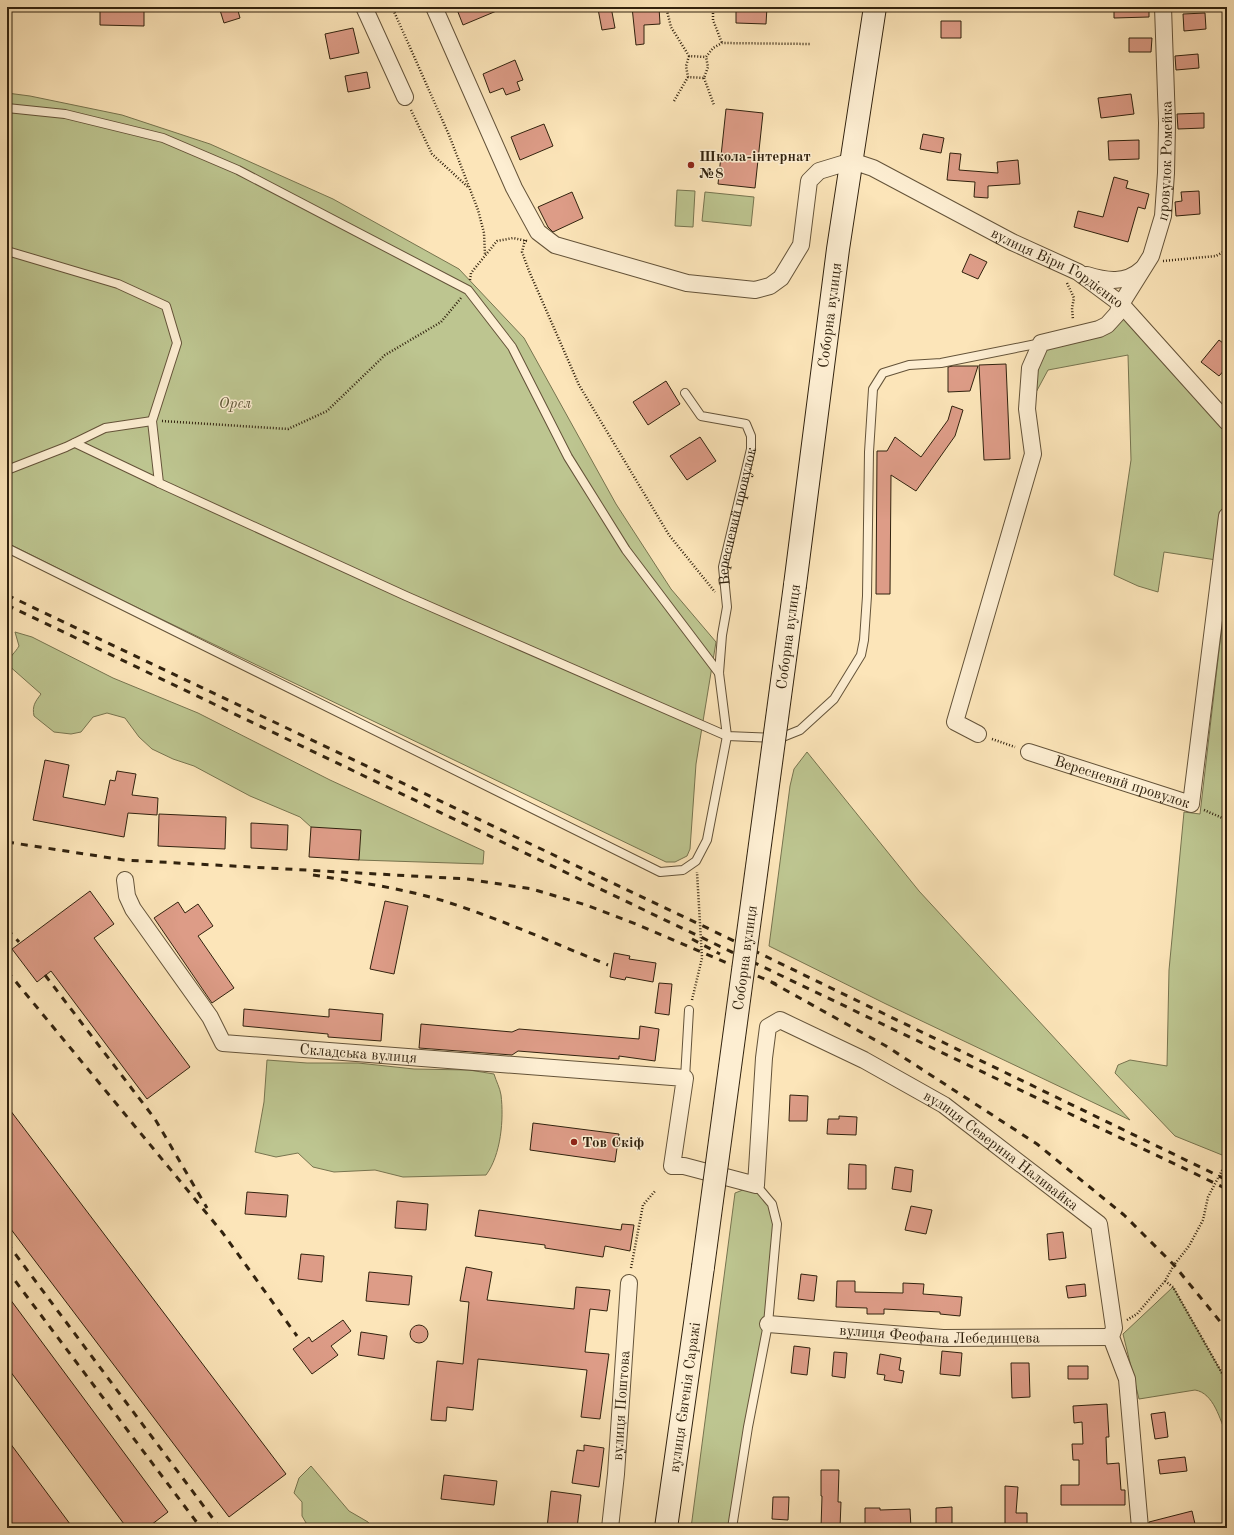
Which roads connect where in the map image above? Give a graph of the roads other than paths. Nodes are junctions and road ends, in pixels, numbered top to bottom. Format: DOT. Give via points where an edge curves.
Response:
graph roads {
  1 [pos="364,7"];
  2 [pos="434,7"];
  3 [pos="875,7"];
  4 [pos="1163,7"];
  5 [pos="405,97"];
  6 [pos="7,108"];
  7 [pos="852,161"];
  8 [pos="7,251"];
  9 [pos="1145,265"];
  10 [pos="1078,272"];
  11 [pos="1121,304"];
  12 [pos="1041,343"];
  13 [pos="685,393"];
  14 [pos="152,421"];
  15 [pos="1227,422"];
  16 [pos="75,443"];
  17 [pos="7,470"];
  18 [pos="159,483"];
  19 [pos="1227,516"];
  20 [pos="7,548"];
  21 [pos="719,673"];
  22 [pos="978,734"];
  23 [pos="727,736"];
  24 [pos="1029,752"];
  25 [pos="125,880"];
  26 [pos="689,1010"];
  27 [pos="685,1078"];
  28 [pos="756,1185"];
  29 [pos="703,1266"];
  30 [pos="629,1283"];
  31 [pos="768,1324"];
  32 [pos="1113,1332"];
  33 [pos="610,1528"];
  34 [pos="666,1528"];
  35 [pos="732,1528"];
  36 [pos="1140,1528"];
  1 -- 5 [label="street"];
  2 -- 7 [label="street" via="514,188 538,232 555,245 687,283 755,290 770,286 781,278 801,245 809,181 819,171"];
  3 -- 7 [label="main road, Соборна вулиця"];
  4 -- 9 [label="street, провулок Ромейка" via="1167,123 1164,216 1151,256"];
  6 -- 21 [label="lane" via="66,114 163,138 238,170 468,290 512,347 568,457 626,550"];
  7 -- 10 [label="street, вулиця Віри Гордієнко" via="873,168 1012,242"];
  7 -- 29 [label="main road, Соборна вулиця, bridge" via="838,249"];
  8 -- 14 [label="lane" via="118,284 166,306 177,343"];
  9 -- 10 [label="street" via="1137,274 1115,281 1098,279"];
  9 -- 11 [label="street, провулок Ромейка"];
  10 -- 11 [label="street, вулиця Віри Гордієнко"];
  11 -- 12 [label="street, провулок Ромейка" via="1117,314 1107,325 1099,329"];
  11 -- 15 [label="street, вулиця Віри Гордієнко"];
  12 -- 22 [label="street" via="1030,368 1027,409 1033,454 955,722"];
  12 -- 23 [label="lane" via="941,363 909,365 883,373 873,389 869,452 867,596 861,655 834,699 800,730 780,738"];
  13 -- 21 [label="lane, Вересневий провулок" via="701,416 746,424 751,436 723,567 726,607"];
  14 -- 16 [label="lane" via="105,428"];
  14 -- 18 [label="lane"];
  16 -- 17 [label="lane"];
  16 -- 18 [label="lane"];
  18 -- 23 [label="lane" via="406,596"];
  19 -- 24 [label="street, Вересневий провулок" via="1191,804"];
  20 -- 23 [label="lane, Вересневий провулок" via="660,872 683,870 696,861 707,840"];
  21 -- 23 [label="lane, Вересневий провулок"];
  25 -- 27 [label="street, Складська вулиця" via="127,896 133,909 210,1017 223,1043"];
  26 -- 27 [label="lane"];
  27 -- 28 [label="street" via="672,1166 684,1166"];
  28 -- 31 [label="lane" via="772,1204 778,1224"];
  28 -- 32 [label="street, вулиця Северина Наливайка" via="768,1027 780,1020 864,1060 944,1105 1099,1224"];
  29 -- 34 [label="main road, вулиця Євгенія Саражі"];
  30 -- 33 [label="street, вулиця Поштова"];
  31 -- 32 [label="street, вулиця Феофана Лебединцева" via="943,1338"];
  31 -- 35 [label="lane"];
  32 -- 36 [label="street, вулиця Северина Наливайка" via="1126,1379"];
}
